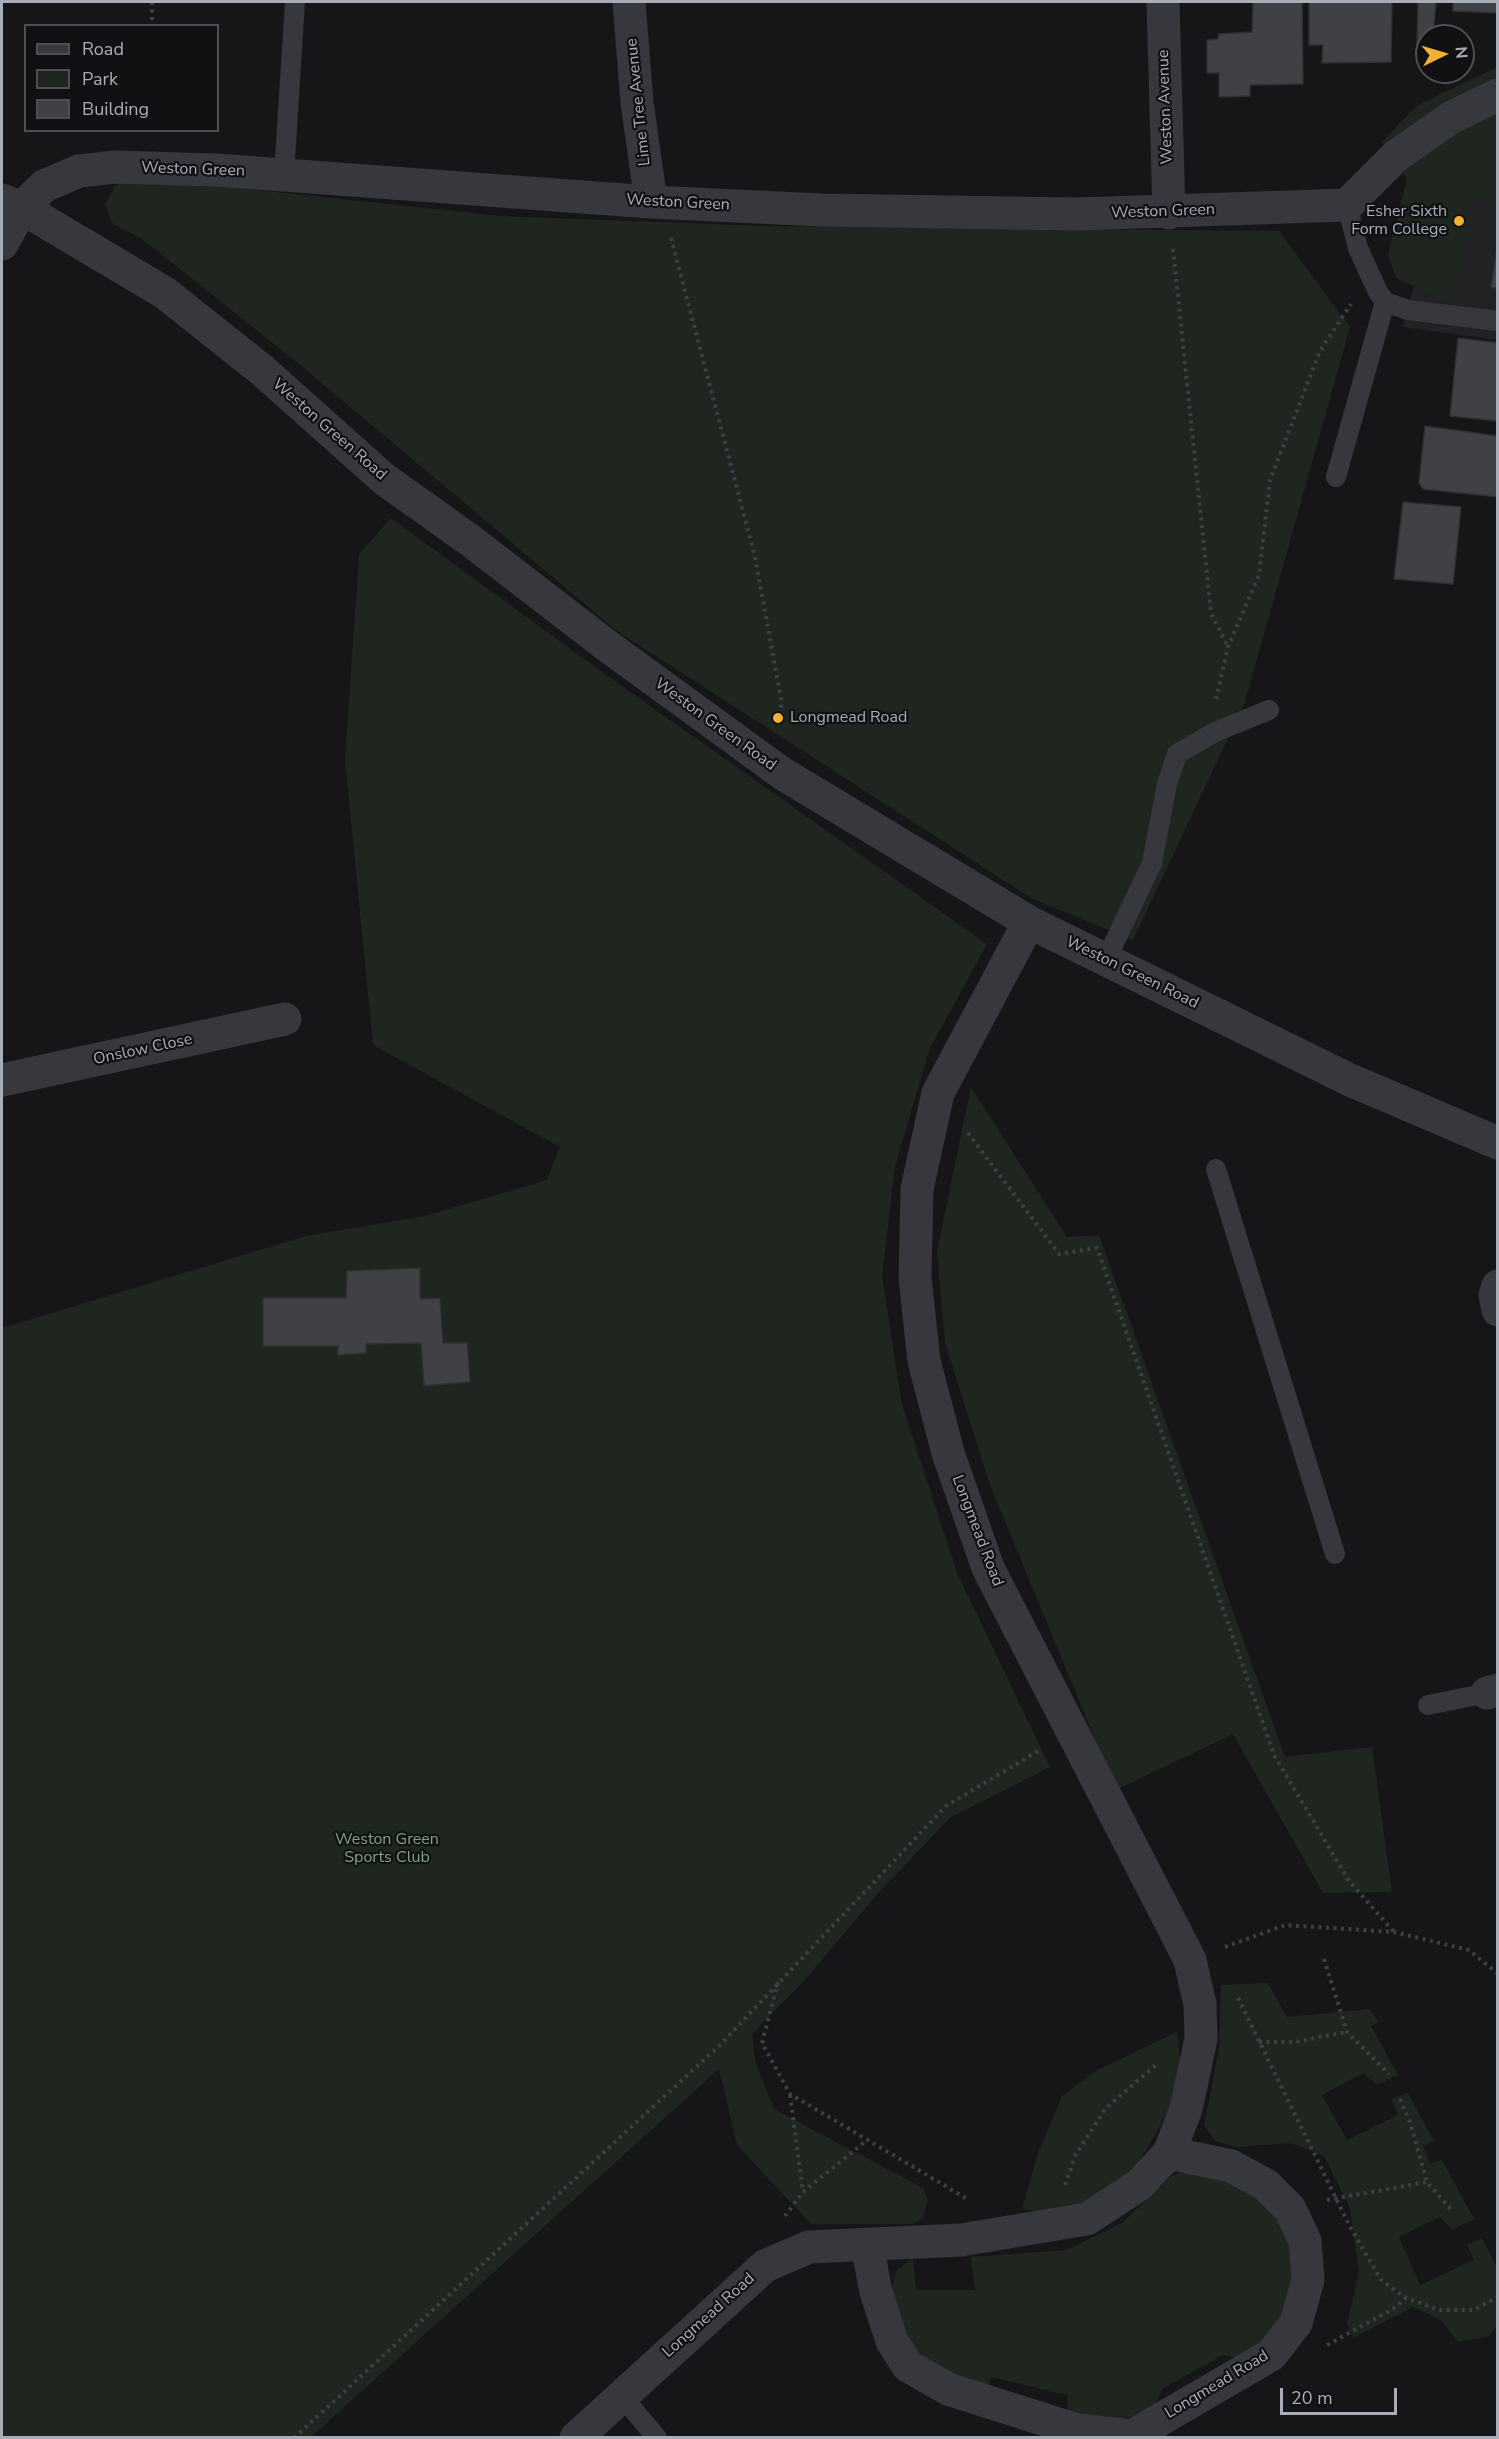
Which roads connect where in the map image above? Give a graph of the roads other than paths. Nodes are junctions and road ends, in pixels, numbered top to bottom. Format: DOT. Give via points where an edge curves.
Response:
graph roads {
  1 [pos="295,2"];
  2 [pos="629,2"];
  3 [pos="1163,2"];
  4 [pos="1497,95"];
  5 [pos="284,175"];
  6 [pos="656,202"];
  7 [pos="12,204"];
  8 [pos="1347,205"];
  9 [pos="1169,213"];
  10 [pos="2,244"];
  11 [pos="1385,302"];
  12 [pos="1497,321"];
  13 [pos="1336,477"];
  14 [pos="1269,710"];
  15 [pos="1029,922"];
  16 [pos="1106,960"];
  17 [pos="285,1019"];
  18 [pos="2,1080"];
  19 [pos="1497,1143"];
  20 [pos="1216,1169"];
  21 [pos="1497,1286"];
  22 [pos="1497,1310"];
  23 [pos="1335,1554"];
  24 [pos="1492,1692"];
  25 [pos="1428,1705"];
  26 [pos="1169,2153"];
  27 [pos="867,2245"];
  28 [pos="621,2395"];
  29 [pos="576,2438"];
  30 [pos="657,2438"];
  1 -- 5 [label="lane"];
  2 -- 6 [label="street, Lime Tree Avenue" via="637,102"];
  3 -- 9 [label="street, Weston Avenue"];
  4 -- 8 [label="street" via="1452,117 1396,156"];
  5 -- 6 [label="street, Weston Green"];
  5 -- 7 [label="street, Weston Green" via="114,167 79,171"];
  6 -- 9 [label="street, Weston Green" via="820,210"];
  7 -- 10 [label="street, Weston Green"];
  7 -- 15 [label="street, Weston Green Road" via="165,292 263,371 384,479 783,774"];
  8 -- 9 [label="street, Weston Green"];
  8 -- 11 [label="lane" via="1358,248"];
  11 -- 12 [label="lane" via="1408,310"];
  11 -- 13 [label="lane"];
  14 -- 16 [label="lane" via="1177,754 1167,784 1152,863"];
  15 -- 16 [label="street, Weston Green Road"];
  15 -- 26 [label="street, Longmead Road" via="938,1093 917,1189 915,1278 924,1361 948,1453 988,1568 1190,1960 1200,2004 1201,2039 1186,2109"];
  16 -- 19 [label="street, Weston Green Road" via="1350,1080"];
  17 -- 18 [label="street, Onslow Close"];
  20 -- 23 [label="lane"];
  21 -- 22 [label="street"];
  24 -- 25 [label="lane"];
  26 -- 27 [label="street, Longmead Road" via="1139,2185 1087,2219 961,2240"];
  26 -- 27 [label="street, Longmead Road" via="1231,2166 1266,2184 1290,2210 1305,2241 1308,2280 1296,2322 1271,2355 1132,2436 1077,2430 948,2389 908,2366 892,2341 876,2292"];
  27 -- 28 [label="street, Longmead Road" via="809,2247 765,2266"];
  28 -- 29 [label="street, Longmead Road"];
  28 -- 30 [label="lane"];
}
